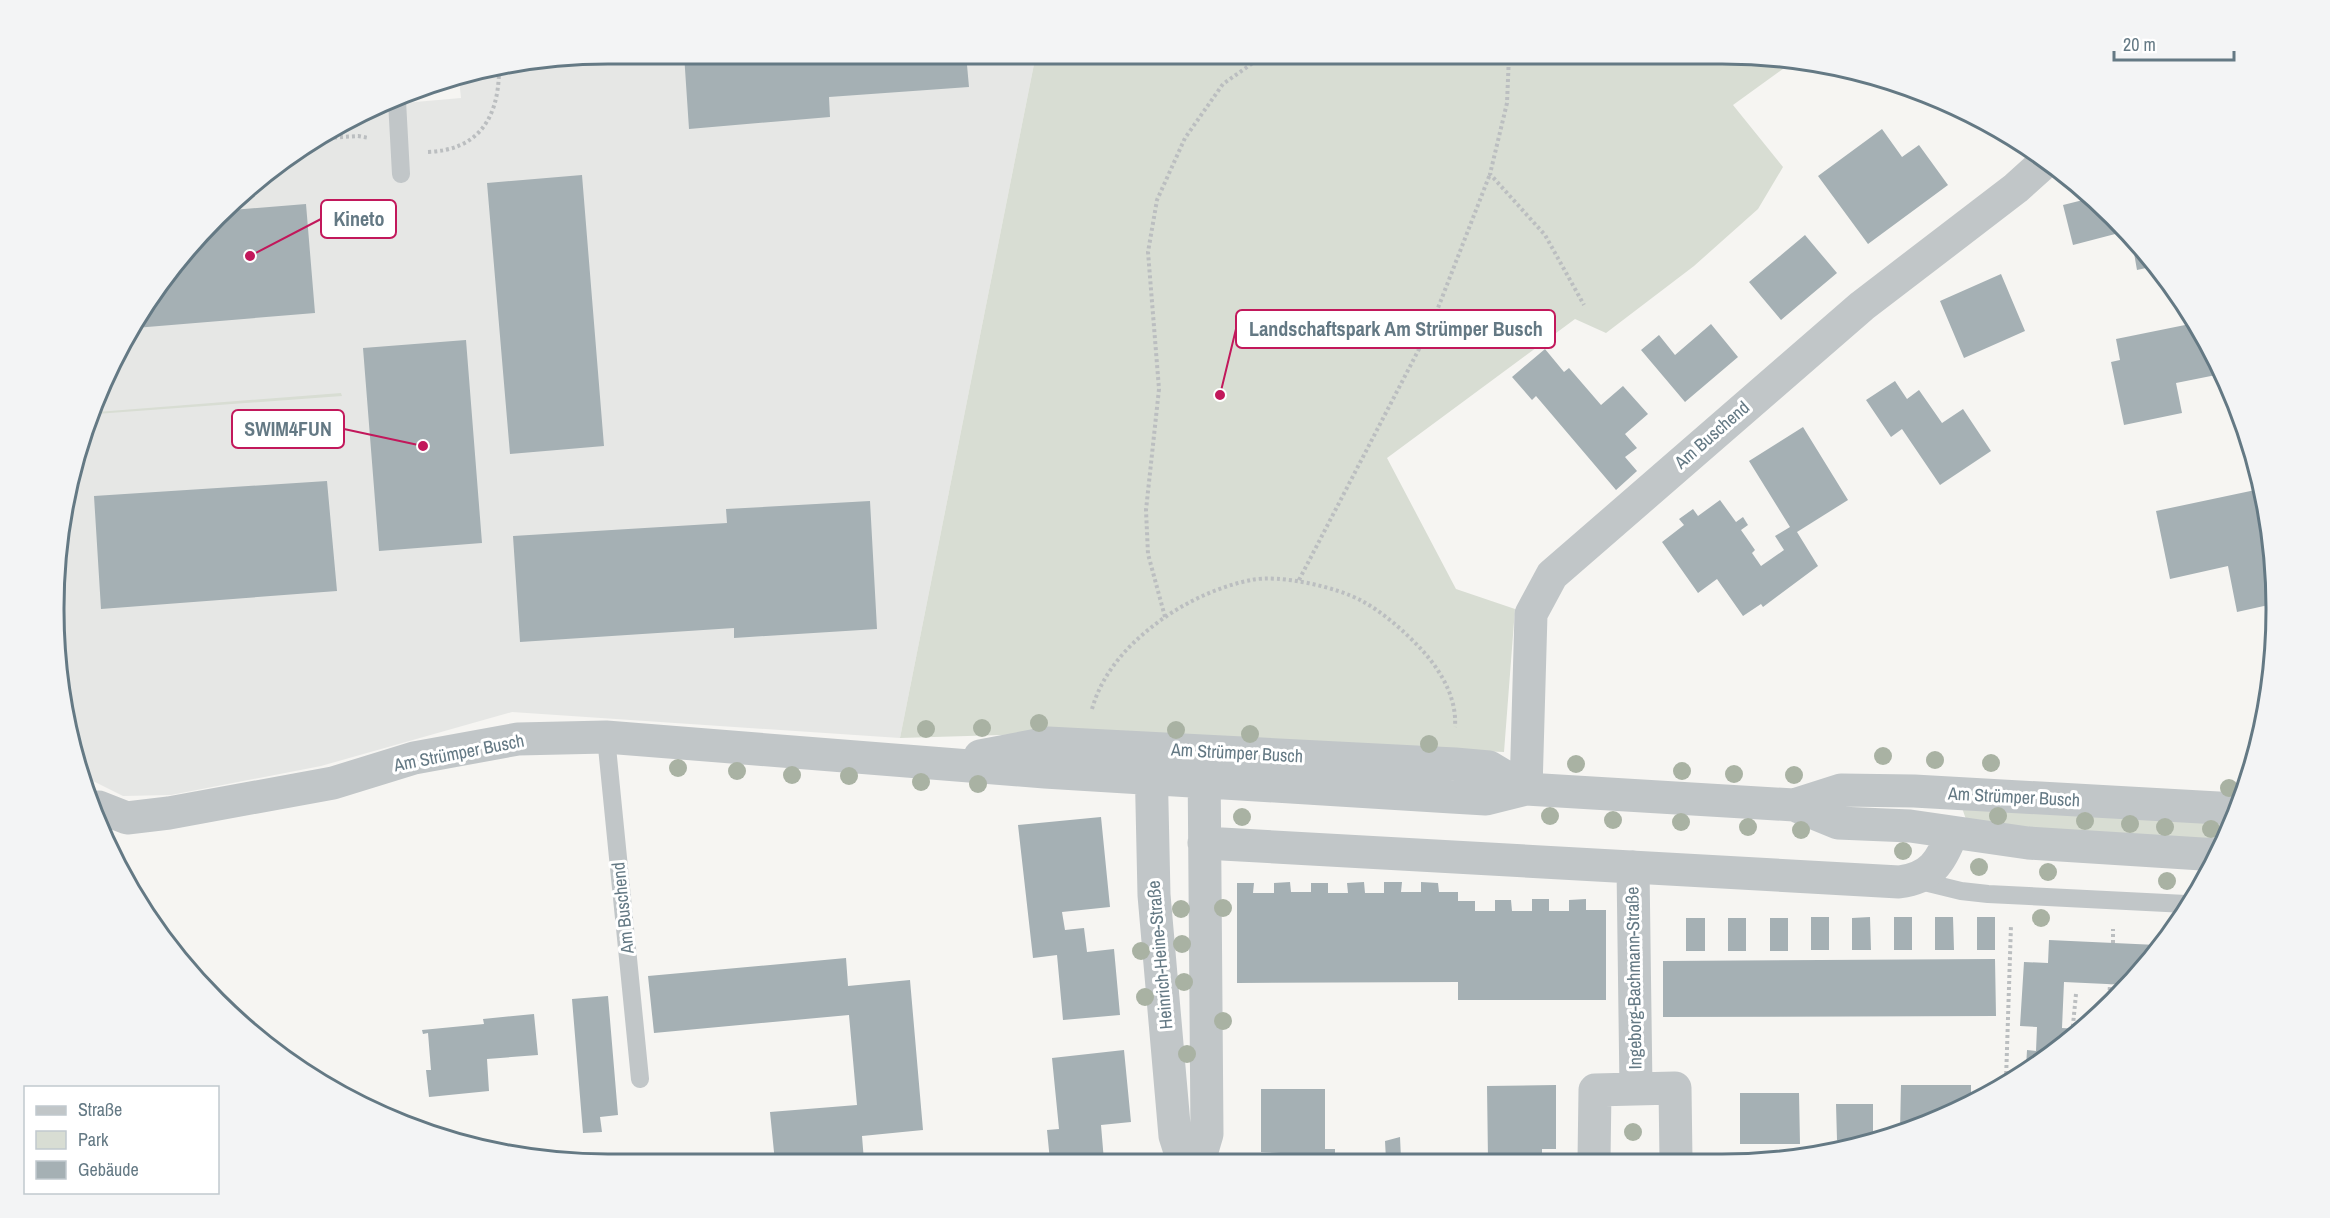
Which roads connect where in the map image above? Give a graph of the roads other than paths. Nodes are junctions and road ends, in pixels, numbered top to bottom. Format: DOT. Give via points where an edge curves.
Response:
graph roads {
  1 [pos="397,108"];
  2 [pos="2039,167"];
  3 [pos="401,174"];
  4 [pos="606,738"];
  5 [pos="1151,763"];
  6 [pos="1204,766"];
  7 [pos="1526,789"];
  8 [pos="1794,805"];
  9 [pos="2227,809"];
  10 [pos="104,811"];
  11 [pos="1952,833"];
  12 [pos="1204,843"];
  13 [pos="2207,854"];
  14 [pos="1633,867"];
  15 [pos="1916,880"];
  16 [pos="2179,904"];
  17 [pos="640,1079"];
  18 [pos="1636,1089"];
  19 [pos="1181,1154"];
  20 [pos="1201,1154"];
  21 [pos="1594,1154"];
  22 [pos="1676,1154"];
  1 -- 3 [label="lane"];
  2 -- 7 [label="street, Am Buschend" via="1862,306 1552,574 1531,614"];
  4 -- 5 [label="street, Am Strümper Busch" via="945,762 1048,743"];
  4 -- 10 [label="street, Am Strümper Busch" via="518,739 414,758 333,783 169,813 127,818"];
  4 -- 17 [label="lane, Am Buschend"];
  5 -- 6 [label="street, Am Strümper Busch"];
  5 -- 19 [label="street, Heinrich-Heine-Straße" via="1154,895 1175,1136"];
  6 -- 7 [label="street, Am Strümper Busch" via="1489,767"];
  6 -- 12 [label="street"];
  7 -- 8 [label="street, Am Strümper Busch"];
  8 -- 9 [label="street, Am Strümper Busch" via="1852,790"];
  8 -- 11 [label="street, Am Strümper Busch" via="1838,823 1910,826"];
  11 -- 13 [label="street, Am Strümper Busch" via="2028,843"];
  11 -- 15 [label="street" via="1934,868"];
  12 -- 14 [label="street"];
  12 -- 20 [label="street" via="1207,1134"];
  14 -- 15 [label="street"];
  14 -- 18 [label="street, Ingeborg-Bachmann-Straße"];
  15 -- 16 [label="lane" via="1961,891 2011,896"];
  18 -- 21 [label="street, Ingeborg-Bachmann-Straße" via="1595,1090"];
  18 -- 22 [label="street, Ingeborg-Bachmann-Straße" via="1675,1088"];
}
